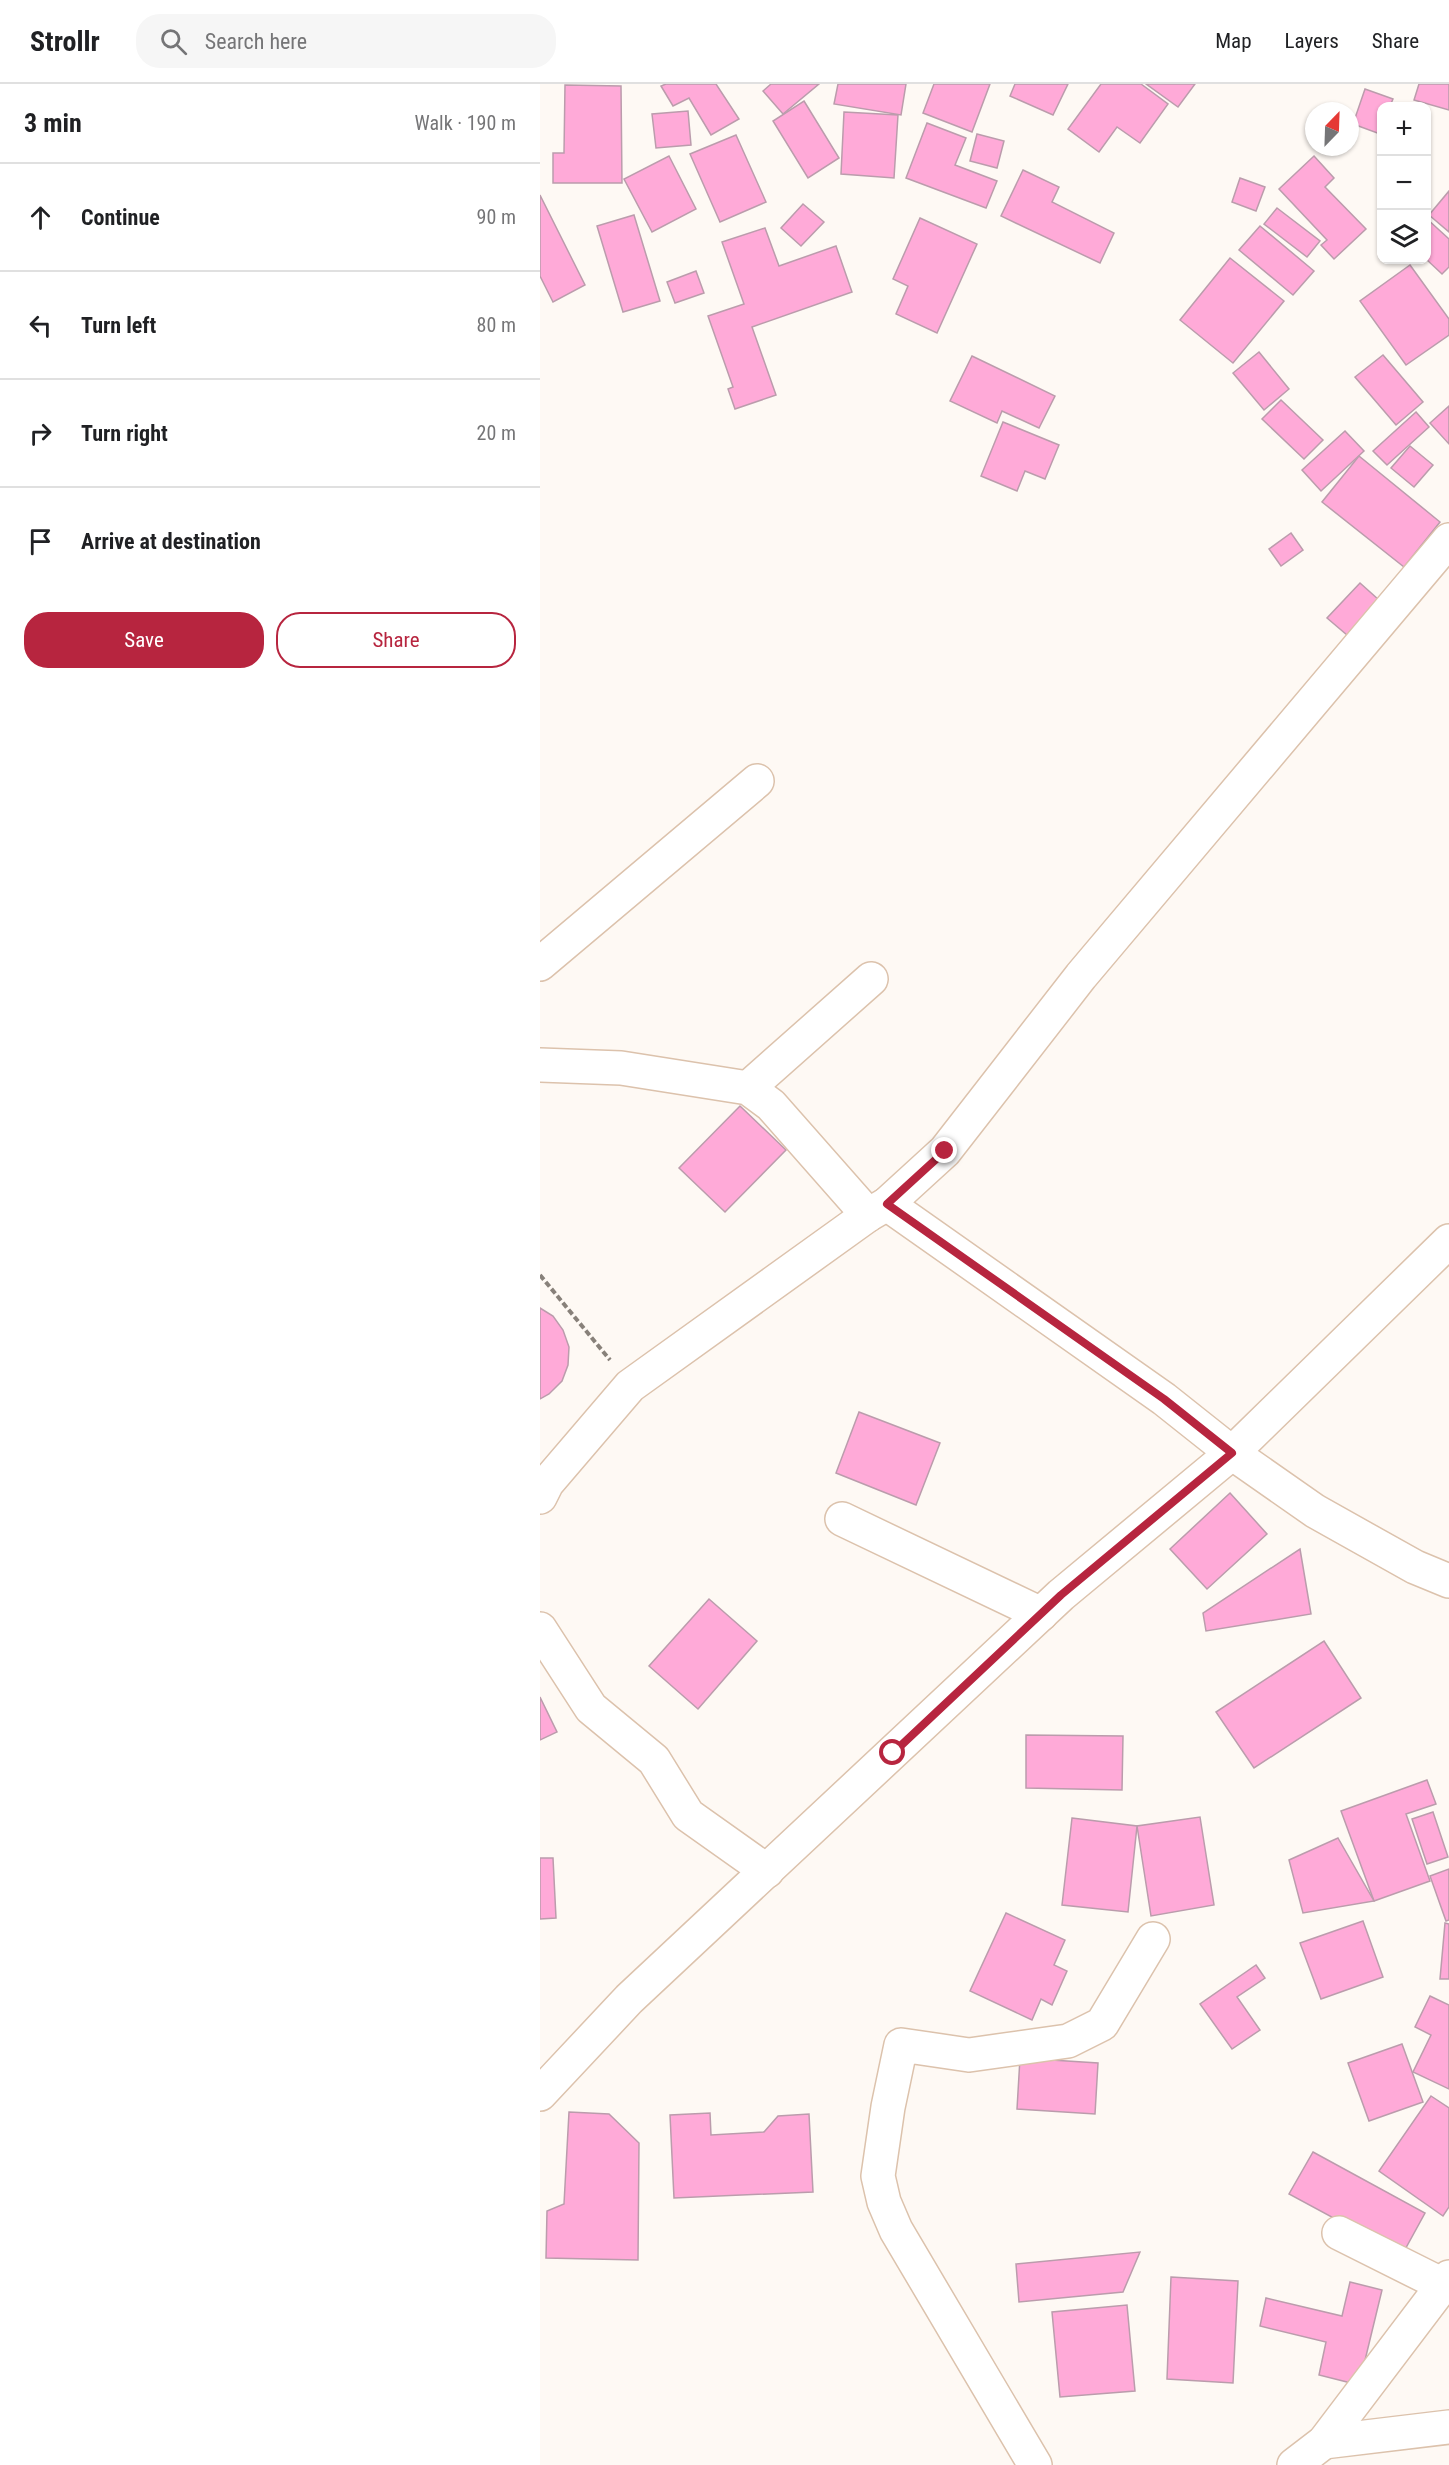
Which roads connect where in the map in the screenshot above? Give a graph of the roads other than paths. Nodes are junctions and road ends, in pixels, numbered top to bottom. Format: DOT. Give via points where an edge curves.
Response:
graph roads {
  1 [pos="1449,540"];
  2 [pos="757,781"];
  3 [pos="540,964"];
  4 [pos="871,979"];
  5 [pos="540,1065"];
  6 [pos="748,1088"];
  7 [pos="878,1209"];
  8 [pos="1449,1241"];
  9 [pos="1232,1453"];
  10 [pos="540,1497"];
  11 [pos="842,1519"];
  12 [pos="1449,1581"];
  13 [pos="1041,1614"];
  14 [pos="540,1629"];
  15 [pos="767,1871"];
  16 [pos="1153,1939"];
  17 [pos="540,2094"];
  18 [pos="1339,2233"];
  19 [pos="1446,2281"];
  20 [pos="1449,2427"];
  21 [pos="1323,2442"];
  22 [pos="1035,2465"];
  23 [pos="1294,2465"];
  1 -- 7 [label="street" via="1081,976 945,1151"];
  2 -- 3 [label="street"];
  4 -- 6 [label="street"];
  5 -- 6 [label="street" via="621,1068"];
  6 -- 7 [label="street"];
  7 -- 9 [label="street" via="1164,1399"];
  7 -- 10 [label="street" via="630,1386 547,1483"];
  8 -- 9 [label="street"];
  9 -- 12 [label="street" via="1315,1511 1415,1567"];
  9 -- 13 [label="street"];
  11 -- 13 [label="street"];
  13 -- 15 [label="street"];
  14 -- 15 [label="street" via="591,1708 654,1760 688,1815"];
  15 -- 17 [label="street" via="629,1999"];
  16 -- 22 [label="street" via="1102,2024 1068,2041 969,2055 901,2045 878,2176 884,2202 896,2230"];
  18 -- 19 [label="street"];
  19 -- 21 [label="street"];
  20 -- 21 [label="street"];
  21 -- 23 [label="street"];
}
